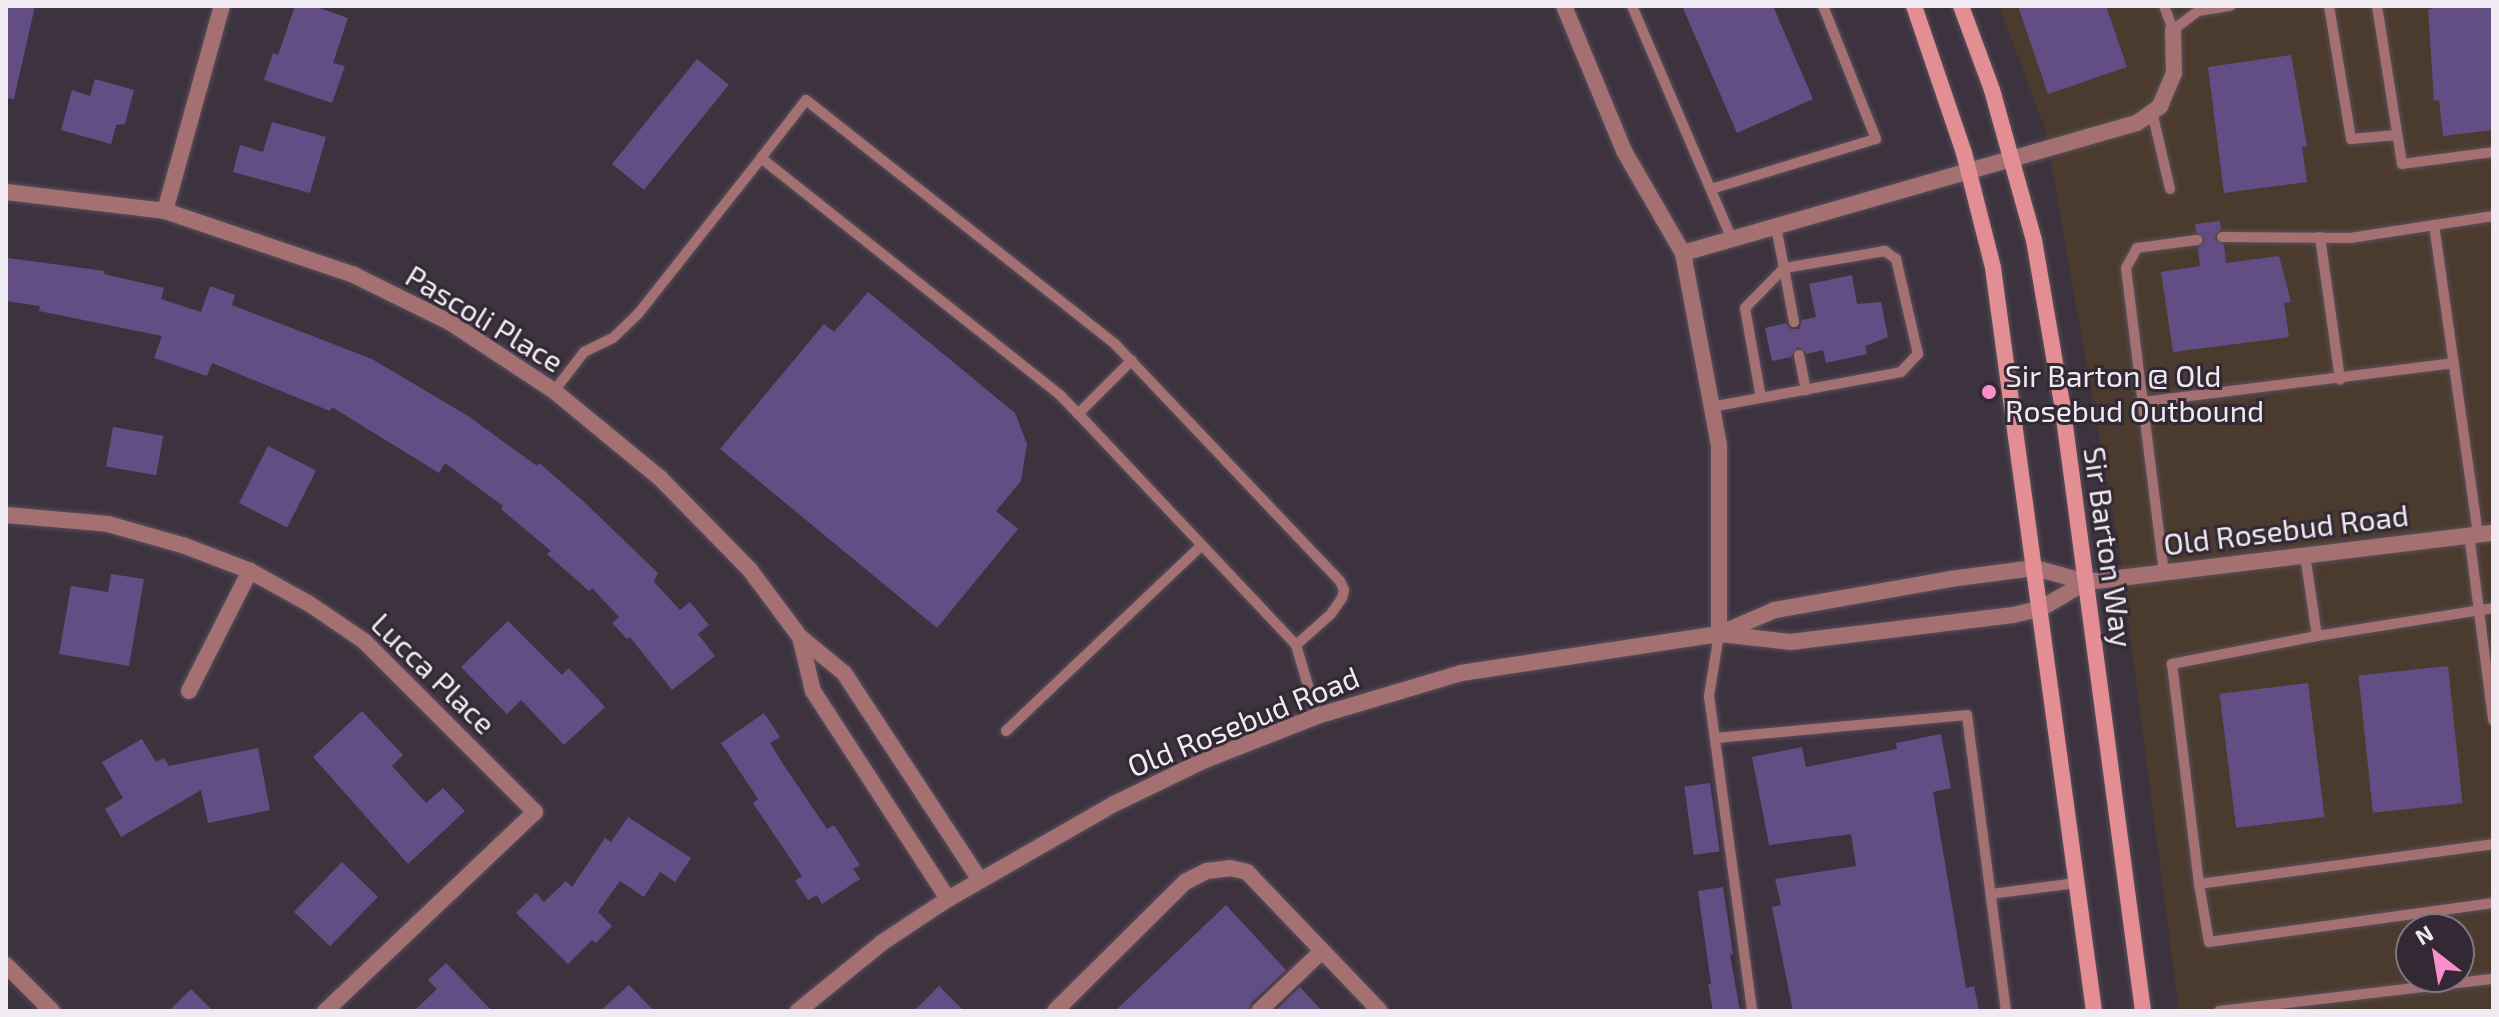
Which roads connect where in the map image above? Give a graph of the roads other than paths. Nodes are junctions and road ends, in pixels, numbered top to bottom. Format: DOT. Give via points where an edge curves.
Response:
graph roads {
  1 [pos="222,6"];
  2 [pos="1564,6"];
  3 [pos="1632,6"];
  4 [pos="1823,6"];
  5 [pos="1914,6"];
  6 [pos="1961,6"];
  7 [pos="2164,6"];
  8 [pos="2231,6"];
  9 [pos="2329,6"];
  10 [pos="2377,6"];
  11 [pos="2173,30"];
  12 [pos="2152,112"];
  13 [pos="2397,135"];
  14 [pos="2493,152"];
  15 [pos="761,158"];
  16 [pos="2012,161"];
  17 [pos="1969,172"];
  18 [pos="1711,189"];
  19 [pos="2170,189"];
  20 [pos="6,192"];
  21 [pos="165,211"];
  22 [pos="2493,216"];
  23 [pos="2434,225"];
  24 [pos="1776,227"];
  25 [pos="2222,237"];
  26 [pos="2320,237"];
  27 [pos="1732,239"];
  28 [pos="2197,240"];
  29 [pos="1683,253"];
  30 [pos="1784,268"];
  31 [pos="1794,322"];
  32 [pos="1799,355"];
  33 [pos="1132,360"];
  34 [pos="2454,363"];
  35 [pos="2340,380"];
  36 [pos="1806,390"];
  37 [pos="554,391"];
  38 [pos="1761,398"];
  39 [pos="2142,402"];
  40 [pos="1711,407"];
  41 [pos="1078,414"];
  42 [pos="6,515"];
  43 [pos="2480,533"];
  44 [pos="1202,545"];
  45 [pos="2305,555"];
  46 [pos="2035,568"];
  47 [pos="250,571"];
  48 [pos="2164,573"];
  49 [pos="2086,582"];
  50 [pos="2493,608"];
  51 [pos="2040,609"];
  52 [pos="2477,610"];
  53 [pos="1719,634"];
  54 [pos="2317,636"];
  55 [pos="800,637"];
  56 [pos="1296,645"];
  57 [pos="189,691"];
  58 [pos="1317,716"];
  59 [pos="2493,720"];
  60 [pos="1006,731"];
  61 [pos="1715,738"];
  62 [pos="2493,844"];
  63 [pos="980,880"];
  64 [pos="2077,883"];
  65 [pos="2199,884"];
  66 [pos="1991,894"];
  67 [pos="948,899"];
  68 [pos="2493,903"];
  69 [pos="1322,951"];
  70 [pos="6,965"];
  71 [pos="2493,979"];
  72 [pos="52,1011"];
  73 [pos="325,1011"];
  74 [pos="798,1011"];
  75 [pos="1055,1011"];
  76 [pos="1259,1011"];
  77 [pos="1380,1011"];
  78 [pos="1752,1011"];
  79 [pos="2006,1011"];
  80 [pos="2094,1011"];
  81 [pos="2143,1011"];
  82 [pos="2219,1011"];
  1 -- 21 [label="street"];
  2 -- 29 [label="street" via="1624,151"];
  3 -- 18 [label="lane"];
  4 -- 18 [label="lane" via="1876,139"];
  5 -- 17 [label="main road"];
  6 -- 16 [label="main road, Sir Barton Way"];
  7 -- 11 [label="lane"];
  8 -- 11 [label="lane" via="2198,11"];
  9 -- 13 [label="lane" via="2351,139"];
  10 -- 13 [label="lane"];
  11 -- 12 [label="street" via="2174,73 2160,106"];
  12 -- 16 [label="street" via="2125,127"];
  12 -- 19 [label="lane"];
  13 -- 14 [label="lane" via="2402,164"];
  15 -- 33 [label="lane" via="806,100"];
  15 -- 37 [label="lane" via="631,322 584,352"];
  15 -- 41 [label="lane"];
  16 -- 17 [label="street"];
  16 -- 49 [label="main road, Sir Barton Way" via="2034,240"];
  17 -- 24 [label="street"];
  17 -- 46 [label="main road" via="1993,268"];
  18 -- 27 [label="lane"];
  20 -- 21 [label="street, Pascoli Place"];
  21 -- 37 [label="street, Pascoli Place" via="354,275 451,323"];
  22 -- 23 [label="lane"];
  23 -- 26 [label="lane" via="2350,238"];
  23 -- 34 [label="lane"];
  24 -- 27 [label="street"];
  24 -- 30 [label="lane"];
  25 -- 26 [label="lane"];
  26 -- 35 [label="lane"];
  27 -- 29 [label="street"];
  28 -- 39 [label="lane" via="2137,248 2126,268"];
  29 -- 40 [label="street"];
  30 -- 31 [label="lane"];
  30 -- 36 [label="lane" via="1885,251 1896,259 1918,354 1901,372"];
  30 -- 38 [label="lane" via="1745,308"];
  32 -- 36 [label="lane"];
  33 -- 41 [label="lane"];
  33 -- 56 [label="lane" via="1340,581 1342,598"];
  34 -- 35 [label="lane"];
  34 -- 43 [label="lane"];
  35 -- 39 [label="lane" via="2282,382"];
  36 -- 38 [label="lane"];
  37 -- 55 [label="street, Pascoli Place" via="660,478 750,570"];
  38 -- 40 [label="lane"];
  39 -- 48 [label="lane"];
  40 -- 53 [label="street" via="1719,446"];
  41 -- 44 [label="lane"];
  42 -- 47 [label="street, Lucca Place" via="108,524"];
  43 -- 45 [label="street, Old Rosebud Road"];
  43 -- 52 [label="lane"];
  44 -- 56 [label="lane"];
  44 -- 60 [label="lane"];
  45 -- 48 [label="street, Old Rosebud Road"];
  45 -- 54 [label="lane"];
  46 -- 49 [label="street, Old Rosebud Road"];
  46 -- 51 [label="main road"];
  46 -- 53 [label="street, Old Rosebud Road" via="1790,607"];
  47 -- 57 [label="street"];
  47 -- 73 [label="street, Lucca Place" via="364,641 535,812"];
  48 -- 49 [label="street, Old Rosebud Road"];
  49 -- 51 [label="street, Old Rosebud Road"];
  49 -- 81 [label="main road, Sir Barton Way"];
  50 -- 52 [label="lane"];
  51 -- 53 [label="street, Old Rosebud Road" via="1790,642"];
  51 -- 64 [label="main road"];
  52 -- 54 [label="lane"];
  52 -- 59 [label="lane"];
  53 -- 58 [label="street, Old Rosebud Road" via="1461,673"];
  53 -- 61 [label="lane" via="1709,696"];
  54 -- 65 [label="lane" via="2172,664"];
  55 -- 63 [label="street, Pascoli Place" via="844,673"];
  55 -- 67 [label="street, Pascoli Place" via="813,691"];
  56 -- 58 [label="lane"];
  58 -- 63 [label="street, Old Rosebud Road" via="1140,791"];
  61 -- 66 [label="lane" via="1967,715"];
  61 -- 78 [label="lane"];
  62 -- 65 [label="lane"];
  63 -- 67 [label="street, Old Rosebud Road"];
  64 -- 66 [label="lane"];
  64 -- 80 [label="main road"];
  65 -- 68 [label="lane" via="2209,942"];
  66 -- 79 [label="lane"];
  67 -- 74 [label="street, Old Rosebud Road" via="883,942"];
  69 -- 75 [label="street" via="1247,872 1207,871 1185,882"];
  69 -- 76 [label="street"];
  69 -- 77 [label="street"];
  70 -- 72 [label="street"];
  71 -- 82 [label="lane"];
}
